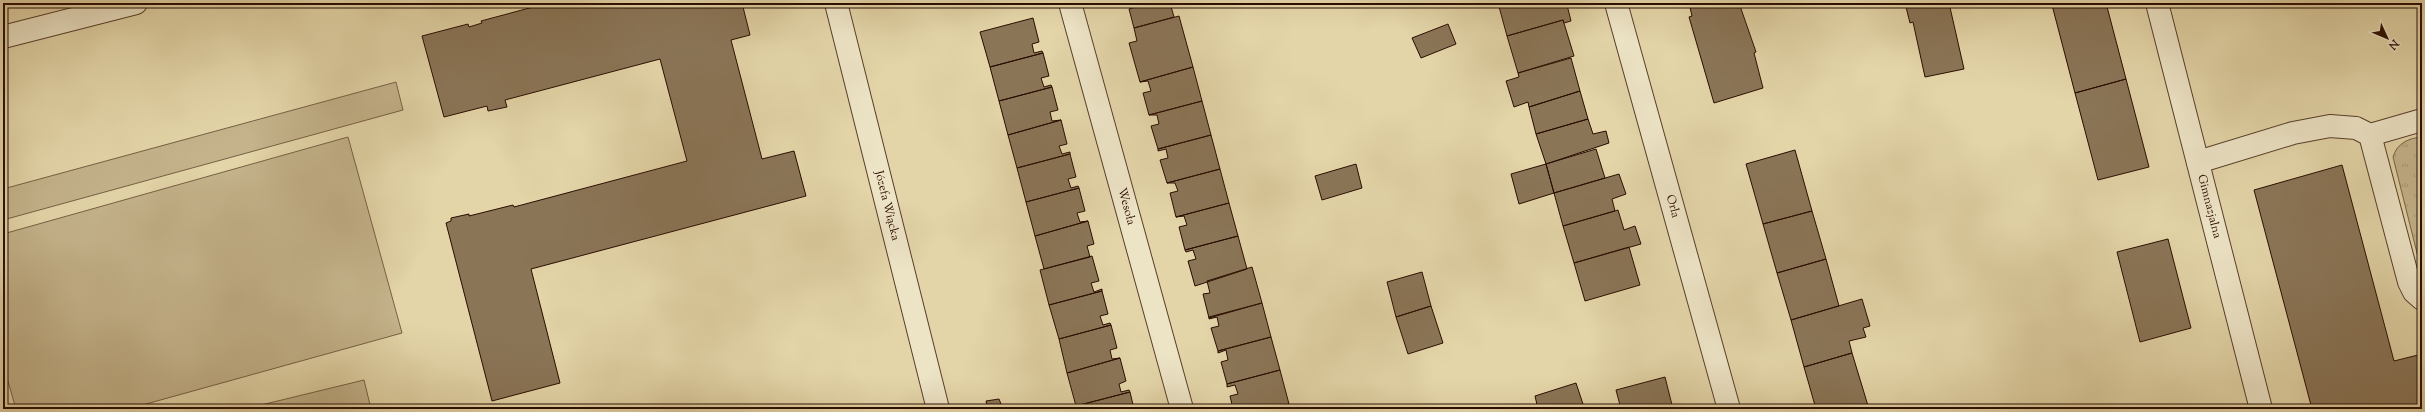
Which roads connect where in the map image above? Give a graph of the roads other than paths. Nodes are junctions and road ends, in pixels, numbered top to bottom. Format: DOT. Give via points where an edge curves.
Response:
graph roads {
  1 [pos="136,3"];
  2 [pos="836,3"];
  3 [pos="1070,3"];
  4 [pos="1616,3"];
  5 [pos="2157,3"];
  6 [pos="3,38"];
  7 [pos="2422,120"];
  8 [pos="2370,135"];
  9 [pos="2198,162"];
  10 [pos="2422,299"];
  11 [pos="938,409"];
  12 [pos="1182,409"];
  13 [pos="1729,409"];
  14 [pos="2261,409"];
  1 -- 6 [label="street"];
  2 -- 11 [label="street, Józefa Wiącka"];
  3 -- 12 [label="street, Wesoła"];
  4 -- 13 [label="street, Orla"];
  5 -- 9 [label="street, Gimnazjalna"];
  7 -- 8 [label="street"];
  8 -- 9 [label="street" via="2356,128 2330,126 2293,133"];
  8 -- 10 [label="street" via="2409,282 2414,292"];
  9 -- 14 [label="street, Gimnazjalna"];
}
